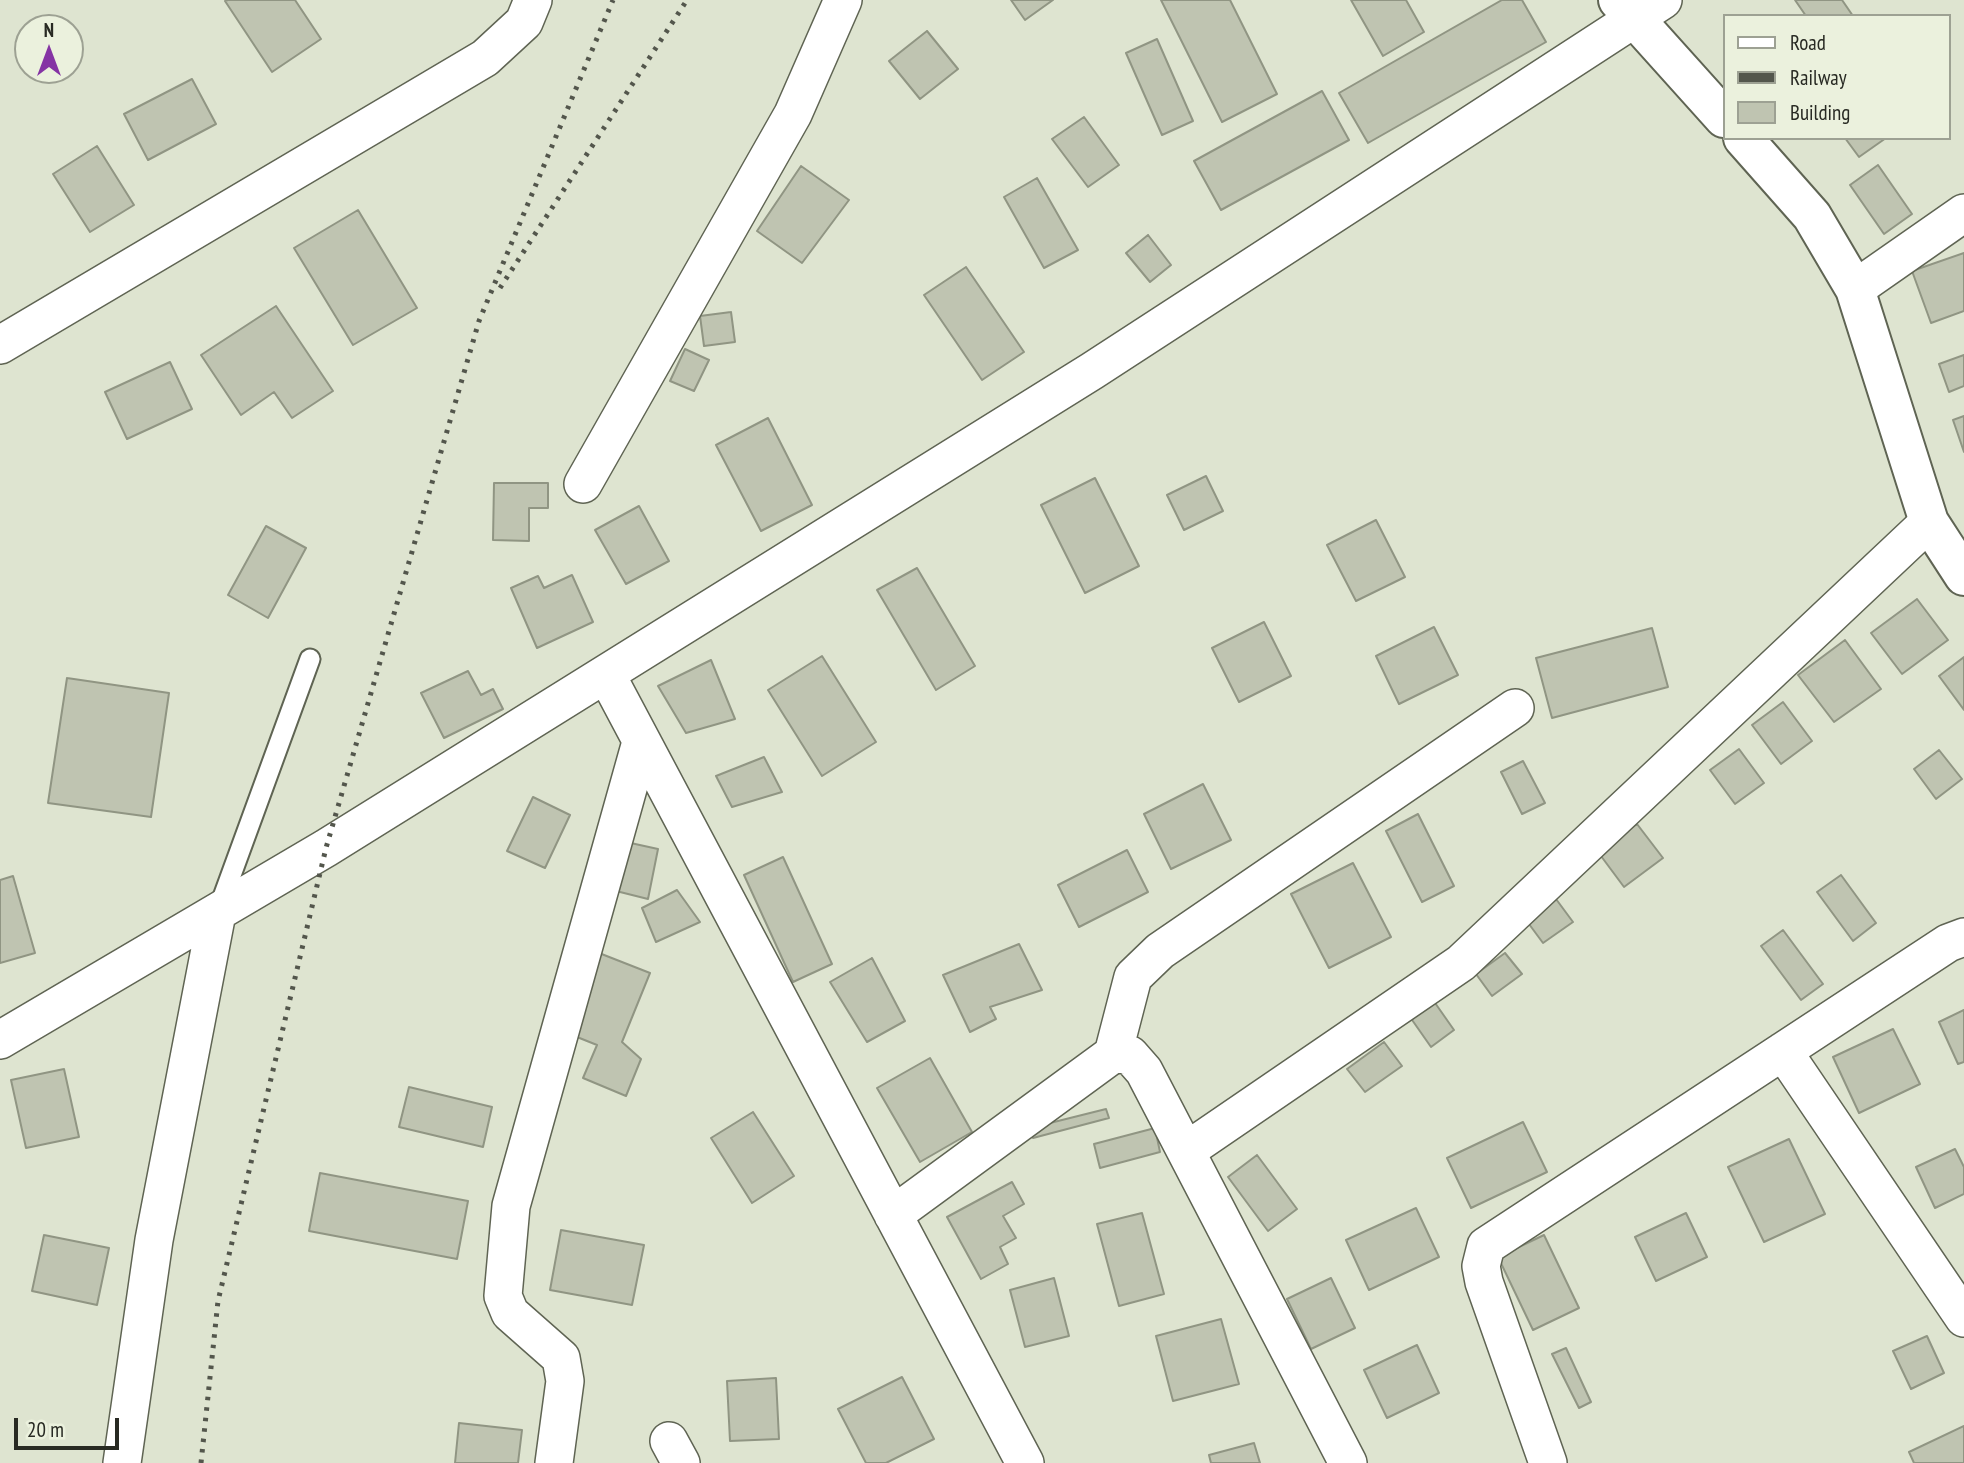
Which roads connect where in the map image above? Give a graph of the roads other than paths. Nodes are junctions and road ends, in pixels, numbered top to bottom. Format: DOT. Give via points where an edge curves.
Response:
graph roads {
  1 [pos="533,0"];
  2 [pos="843,0"];
  3 [pos="1638,6"];
  4 [pos="1722,115"];
  5 [pos="1745,140"];
  6 [pos="1964,213"];
  7 [pos="1855,289"];
  8 [pos="0,345"];
  9 [pos="583,484"];
  10 [pos="1929,522"];
  11 [pos="1964,576"];
  12 [pos="310,659"];
  13 [pos="606,674"];
  14 [pos="1515,708"];
  15 [pos="641,741"];
  16 [pos="217,913"];
  17 [pos="1964,937"];
  18 [pos="0,1040"];
  19 [pos="1783,1051"];
  20 [pos="1113,1054"];
  21 [pos="1186,1151"];
  22 [pos="893,1215"];
  23 [pos="1964,1318"];
  24 [pos="122,1463"];
  25 [pos="554,1463"];
  26 [pos="1025,1463"];
  27 [pos="1348,1463"];
  28 [pos="1548,1463"];
  1 -- 8 [label="street" via="524,22 485,58"];
  2 -- 9 [label="street" via="793,114"];
  3 -- 4 [label="street"];
  3 -- 13 [label="street" via="1080,378"];
  5 -- 7 [label="street" via="1812,216"];
  6 -- 7 [label="street"];
  7 -- 10 [label="street"];
  10 -- 11 [label="street"];
  10 -- 21 [label="street" via="1461,963"];
  12 -- 16 [label="lane"];
  13 -- 15 [label="street"];
  13 -- 16 [label="street"];
  14 -- 20 [label="street" via="1160,951 1132,976"];
  15 -- 22 [label="street"];
  15 -- 25 [label="street" via="511,1206 503,1296 510,1313 561,1358 565,1381"];
  16 -- 18 [label="street"];
  16 -- 24 [label="street" via="154,1240"];
  17 -- 19 [label="street"];
  19 -- 23 [label="street"];
  19 -- 28 [label="street" via="1486,1246 1481,1266 1484,1282"];
  20 -- 21 [label="street" via="1130,1055 1144,1071"];
  20 -- 22 [label="street"];
  21 -- 27 [label="street"];
  22 -- 26 [label="street"];
}
